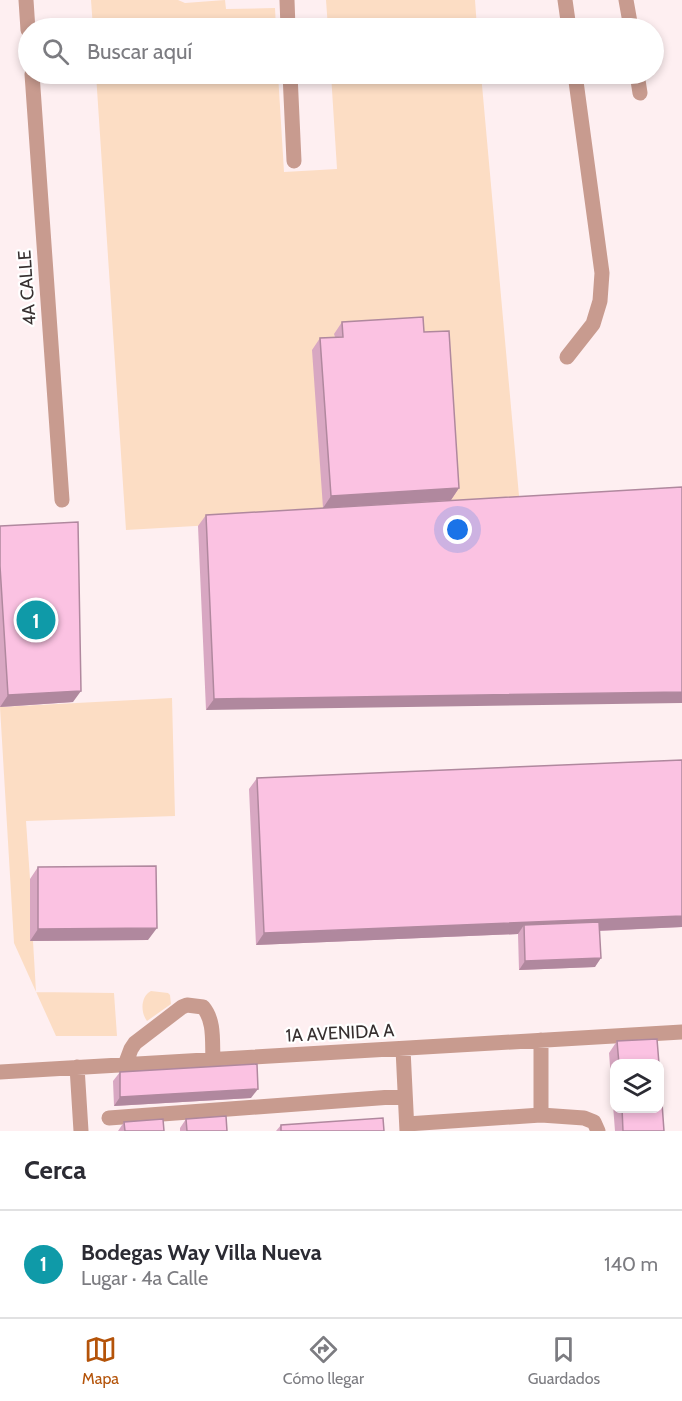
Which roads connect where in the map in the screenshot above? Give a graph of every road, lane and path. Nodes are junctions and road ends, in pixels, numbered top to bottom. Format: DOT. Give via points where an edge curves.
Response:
graph roads {
  1 [pos="26,0"];
  2 [pos="286,0"];
  3 [pos="565,0"];
  4 [pos="626,0"];
  5 [pos="27,18"];
  6 [pos="287,18"];
  7 [pos="567,18"];
  8 [pos="629,18"];
  9 [pos="33,84"];
  10 [pos="290,84"];
  11 [pos="576,84"];
  12 [pos="639,84"];
  13 [pos="640,93"];
  14 [pos="294,161"];
  15 [pos="567,357"];
  16 [pos="62,500"];
  17 [pos="682,1032"];
  18 [pos="541,1040"];
  19 [pos="403,1049"];
  20 [pos="213,1060"];
  21 [pos="125,1065"];
  22 [pos="77,1067"];
  23 [pos="0,1072"];
  24 [pos="405,1096"];
  25 [pos="541,1115"];
  26 [pos="109,1118"];
  27 [pos="407,1128"];
  28 [pos="81,1131"];
  29 [pos="598,1131"];
  1 -- 5 [label="street"];
  2 -- 6 [label="street"];
  3 -- 7 [label="street"];
  4 -- 8 [label="street"];
  9 -- 16 [label="street, 4A CALLE"];
  10 -- 14 [label="street"];
  11 -- 15 [label="street" via="602,273 593,324"];
  12 -- 13 [label="street"];
  17 -- 18 [label="street, 1A AVENIDA A"];
  18 -- 19 [label="street, 1A AVENIDA A"];
  18 -- 25 [label="street"];
  19 -- 20 [label="street, 1A AVENIDA A"];
  19 -- 24 [label="street"];
  20 -- 21 [label="street, 1A AVENIDA A"];
  20 -- 21 [label="street" via="208,1013 203,1007 187,1005 135,1043"];
  21 -- 22 [label="street, 1A AVENIDA A"];
  22 -- 23 [label="street, 1A AVENIDA A"];
  22 -- 28 [label="street"];
  24 -- 26 [label="street"];
  24 -- 27 [label="street"];
  25 -- 27 [label="street"];
  25 -- 29 [label="street" via="584,1118 594,1122"];
}
